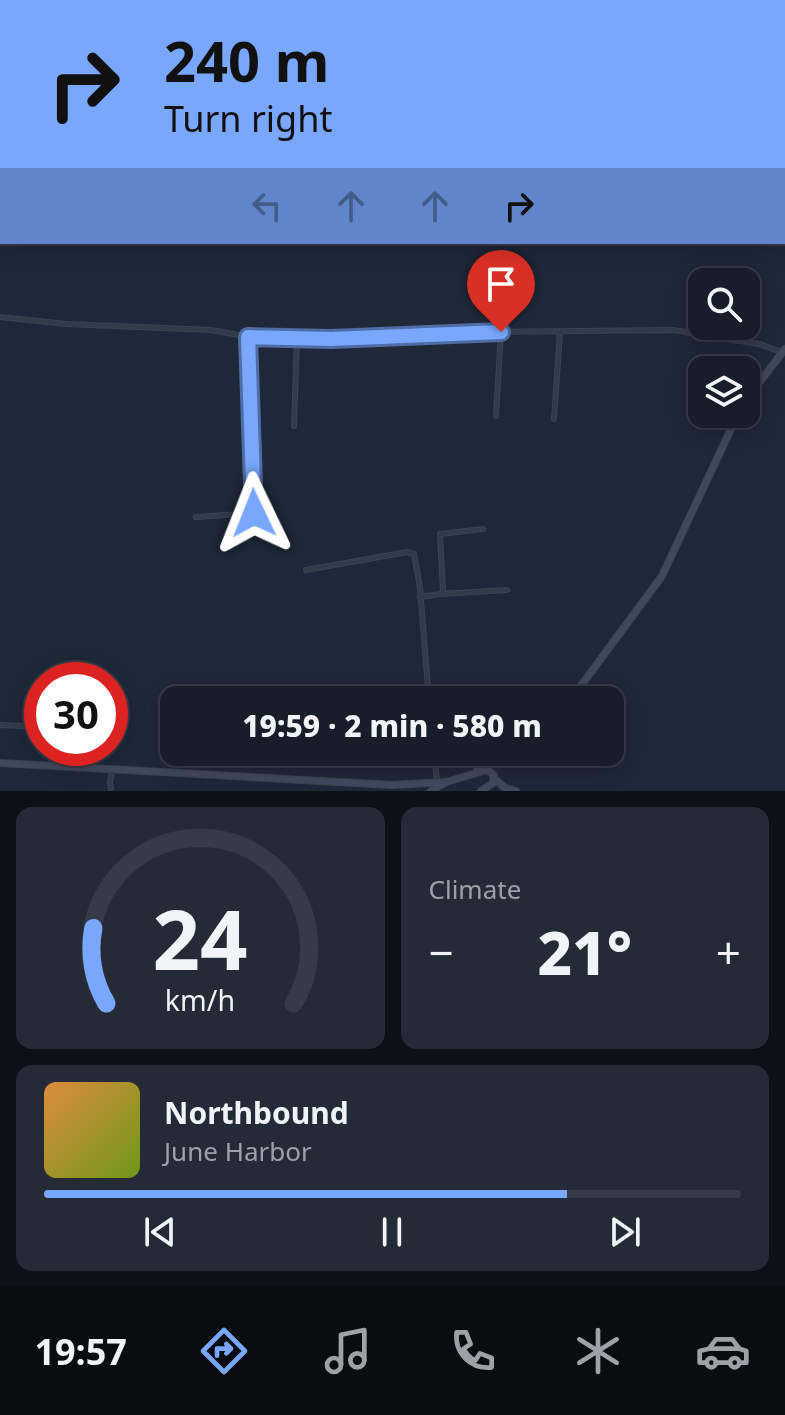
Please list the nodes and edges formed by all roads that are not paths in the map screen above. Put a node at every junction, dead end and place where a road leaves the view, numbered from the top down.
1 (0, 317) edge
2 (501, 332) junction
3 (560, 332) junction
4 (248, 337) junction
5 (297, 338) junction
6 (784, 350) edge
7 (760, 382) edge
8 (496, 416) dead end
9 (554, 419) dead end
10 (294, 426) dead end
11 (731, 428) edge
12 (196, 517) dead end
13 (483, 529) dead end
14 (306, 570) dead end
15 (507, 590) dead end
16 (441, 594) junction
17 (420, 597) junction
18 (428, 686) edge
19 (580, 686) edge
20 (0, 725) edge
21 (24, 726) edge
22 (0, 763) edge
23 (435, 766) edge
24 (485, 766) edge
25 (496, 766) edge
26 (113, 769) junction
27 (472, 773) junction
28 (494, 776) junction
29 (437, 782) junction
30 (446, 782) junction
31 (392, 785) junction
32 (111, 791) edge
33 (418, 791) edge
34 (431, 791) edge
35 (481, 791) edge
36 (516, 791) edge

1 - 4 street
2 - 3 street
2 - 5 street
2 - 8 street
3 - 6 street
3 - 9 street
4 - 5 street
4 - 12 street
5 - 10 street
6 - 7 main road
11 - 19 main road
13 - 16 street
14 - 17 street
15 - 16 street
16 - 17 street
17 - 18 street
20 - 21 street
22 - 26 main road
23 - 29 street
24 - 27 main road
25 - 28 main road
26 - 31 main road
26 - 32 street
27 - 28 main road
27 - 30 main road
28 - 35 main road
28 - 36 main road
29 - 30 main road
29 - 31 main road
30 - 34 main road
31 - 33 main road

